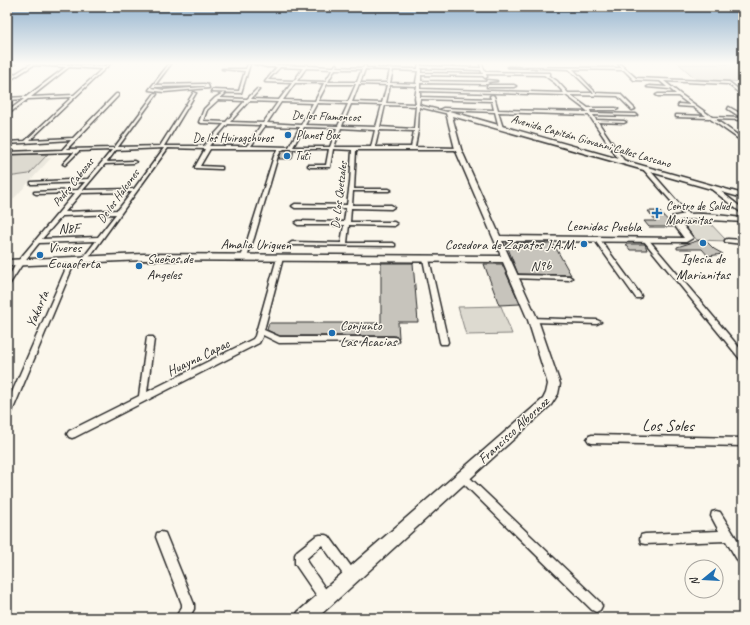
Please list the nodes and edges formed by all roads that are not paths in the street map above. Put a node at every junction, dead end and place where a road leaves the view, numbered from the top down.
1 (34, 93) edge
2 (79, 93) edge
3 (194, 93) dead end
4 (254, 93) edge
5 (286, 93) edge
6 (320, 93) edge
7 (354, 93) edge
8 (386, 93) edge
9 (418, 93) edge
10 (491, 93) edge
11 (559, 93) edge
12 (155, 94) dead end
13 (223, 94) dead end
14 (567, 94) junction
15 (117, 95) dead end
16 (658, 95) dead end
17 (679, 95) joint
18 (76, 96) junction
19 (7, 98) edge
20 (28, 98) junction
21 (417, 98) junction
22 (216, 99) junction
23 (248, 100) junction
24 (493, 100) junction
25 (280, 101) junction
26 (315, 102) junction
27 (349, 103) junction
28 (383, 104) junction
29 (416, 105) junction
30 (680, 105) dead end
31 (693, 106) junction
32 (729, 108) dead end
33 (433, 109) junction
34 (587, 109) junction
35 (616, 109) dead end
36 (633, 109) dead end
37 (497, 111) junction
38 (449, 113) junction
39 (7, 114) edge
40 (591, 114) junction
41 (635, 115) dead end
42 (677, 116) dead end
43 (710, 118) junction
44 (743, 118) edge
45 (596, 121) junction
46 (685, 121) dead end
47 (624, 122) dead end
48 (716, 122) junction
49 (228, 123) junction
50 (264, 124) junction
51 (302, 126) junction
52 (340, 127) junction
53 (377, 128) junction
54 (501, 128) junction
55 (416, 130) junction
56 (75, 139) junction
57 (743, 140) edge
58 (26, 142) junction
59 (7, 143) edge
60 (164, 147) junction
61 (291, 147) junction
62 (207, 148) junction
63 (248, 148) junction
64 (283, 148) junction
65 (332, 148) junction
66 (354, 148) junction
67 (374, 148) junction
68 (413, 148) junction
69 (115, 149) junction
70 (458, 149) junction
71 (63, 151) junction
72 (77, 151) junction
73 (7, 153) edge
74 (134, 162) dead end
75 (623, 162) junction
76 (103, 163) junction
77 (65, 164) dead end
78 (310, 166) dead end
79 (220, 168) dead end
80 (645, 168) junction
81 (89, 180) junction
82 (33, 183) dead end
83 (712, 187) junction
84 (136, 190) junction
85 (351, 190) junction
86 (389, 190) dead end
87 (79, 192) junction
88 (36, 193) dead end
89 (743, 196) edge
90 (295, 206) dead end
91 (348, 206) junction
92 (391, 207) dead end
93 (119, 212) junction
94 (743, 212) edge
95 (61, 214) junction
96 (687, 216) junction
97 (743, 220) edge
98 (346, 223) junction
99 (298, 224) dead end
100 (394, 224) dead end
101 (496, 238) junction
102 (100, 239) junction
103 (597, 239) junction
104 (646, 240) junction
105 (38, 241) junction
106 (727, 241) dead end
107 (743, 242) edge
108 (292, 244) dead end
109 (344, 244) junction
110 (393, 244) dead end
111 (244, 257) junction
112 (86, 258) junction
113 (280, 258) junction
114 (73, 259) junction
115 (426, 259) junction
116 (506, 259) junction
117 (7, 262) edge
118 (20, 262) junction
119 (514, 277) junction
120 (569, 278) dead end
121 (7, 284) edge
122 (638, 296) dead end
123 (533, 320) junction
124 (597, 322) dead end
125 (261, 331) junction
126 (150, 339) dead end
127 (394, 340) dead end
128 (444, 342) dead end
129 (743, 357) edge
130 (144, 398) junction
131 (7, 414) edge
132 (72, 434) dead end
133 (592, 440) dead end
134 (743, 442) edge
135 (463, 477) junction
136 (716, 516) dead end
137 (729, 536) junction
138 (161, 538) dead end
139 (645, 539) dead end
140 (743, 558) edge
141 (351, 576) junction
142 (326, 598) junction
143 (596, 606) dead end
144 (181, 618) edge
145 (304, 618) edge

1 - 20 street
2 - 18 street
3 - 60 street, De los Halcones
4 - 23 street
5 - 25 street
6 - 26 street
7 - 27 street
8 - 28 street
9 - 21 street
10 - 24 street
11 - 14 street
12 - 69 street, Pedro Cabezas
13 - 22 street, De los Flamencos
14 - 34 street
14 - 36 street
15 - 56 street
16 - 17 street
17 - 31 street
18 - 20 street
18 - 58 street
19 - 20 street
20 - 39 street
21 - 24 street
21 - 29 street
22 - 23 street, Avenida Capitán Giovanni Calles Lascano
22 - 49 street, De los Flamencos
23 - 25 street, Avenida Capitán Giovanni Calles Lascano
23 - 49 street
24 - 37 street
25 - 26 street, Avenida Capitán Giovanni Calles Lascano
25 - 50 street
26 - 27 street, Avenida Capitán Giovanni Calles Lascano
26 - 51 street
27 - 28 street, Avenida Capitán Giovanni Calles Lascano
27 - 52 street
28 - 29 street, Avenida Capitán Giovanni Calles Lascano
28 - 53 street
29 - 33 street, Avenida Capitán Giovanni Calles Lascano
29 - 55 street
30 - 31 street
31 - 43 street
32 - 44 street
33 - 37 street
33 - 38 street, Avenida Capitán Giovanni Calles Lascano
34 - 35 street
34 - 40 street
37 - 40 street
37 - 54 street
38 - 54 street, Avenida Capitán Giovanni Calles Lascano
38 - 70 street, Francisco Albornoz
40 - 41 street
40 - 45 street
42 - 43 street
43 - 44 street
43 - 48 street
45 - 47 street
45 - 75 street
46 - 48 street
48 - 57 street
49 - 50 street, De los Flamencos
49 - 62 street
50 - 51 street, De los Flamencos
50 - 63 street
51 - 52 street, De los Flamencos
51 - 61 street
52 - 53 street, De los Flamencos
52 - 65 street
53 - 55 street, De los Flamencos
53 - 67 street
54 - 75 street, Avenida Capitán Giovanni Calles Lascano
55 - 68 street
56 - 58 street
56 - 71 street
58 - 59 street
60 - 62 street, De los Huiragchuros
60 - 69 street, De los Huiragchuros
60 - 84 street, De los Halcones
61 - 64 street, De los Huiragchuros
61 - 65 street, De los Huiragchuros
62 - 63 street, De los Huiragchuros
62 - 79 street
63 - 64 street, De los Huiragchuros
64 - 111 street
65 - 66 street, De los Huiragchuros
65 - 78 street
66 - 67 street, De los Huiragchuros
66 - 85 street, De Los Quetzales
67 - 68 street, De los Huiragchuros
68 - 70 street, De los Huiragchuros
69 - 72 street, De los Huiragchuros
69 - 76 street, Pedro Cabezas
70 - 101 street, Francisco Albornoz
71 - 72 street, De los Huiragchuros
71 - 73 street, De los Huiragchuros
72 - 77 street
74 - 76 street
75 - 80 street, Avenida Capitán Giovanni Calles Lascano
76 - 81 street, Pedro Cabezas
80 - 83 street, Avenida Capitán Giovanni Calles Lascano
80 - 96 street
81 - 82 street
81 - 87 street, Pedro Cabezas
83 - 89 street, Avenida Capitán Giovanni Calles Lascano
83 - 94 street
84 - 87 street
84 - 93 street, De los Halcones
85 - 86 street
85 - 91 street, De Los Quetzales
87 - 88 street
87 - 95 street, Pedro Cabezas
90 - 91 street
91 - 92 street
91 - 98 street, De Los Quetzales
93 - 95 street
93 - 102 street, De los Halcones
95 - 105 street, Pedro Cabezas
96 - 97 street
96 - 104 street, Leonidas Puebla
98 - 99 street
98 - 100 street
98 - 109 street, De Los Quetzales
101 - 103 street, Leonidas Puebla
101 - 116 street, Francisco Albornoz
102 - 105 street, N8F
102 - 112 street, De los Halcones
103 - 104 street, Leonidas Puebla
103 - 122 street
104 - 129 street
105 - 118 street, Pedro Cabezas
106 - 107 street
108 - 109 street
109 - 110 street
111 - 112 street, Amalia Uriguen
111 - 113 street, Amalia Uriguen
112 - 114 street, Amalia Uriguen
113 - 115 street, Amalia Uriguen
113 - 125 street, Huayna Capac
114 - 118 street, Amalia Uriguen
114 - 131 street, Yakarta
115 - 116 street, Amalia Uriguen
115 - 128 street
116 - 119 street, Francisco Albornoz
117 - 118 street, Amalia Uriguen
118 - 121 street, Pedro Cabezas
119 - 120 street, N9b
119 - 123 street, Francisco Albornoz
123 - 124 street
123 - 135 street, Francisco Albornoz
125 - 127 street
125 - 130 street, Huayna Capac
126 - 130 street
130 - 132 street, Huayna Capac
133 - 134 street, Los Soles
135 - 141 street, Francisco Albornoz
135 - 143 street
136 - 137 street
137 - 139 street
137 - 140 street
138 - 144 street
141 - 142 street, Francisco Albornoz
141 - 142 street
142 - 145 street, Francisco Albornoz

